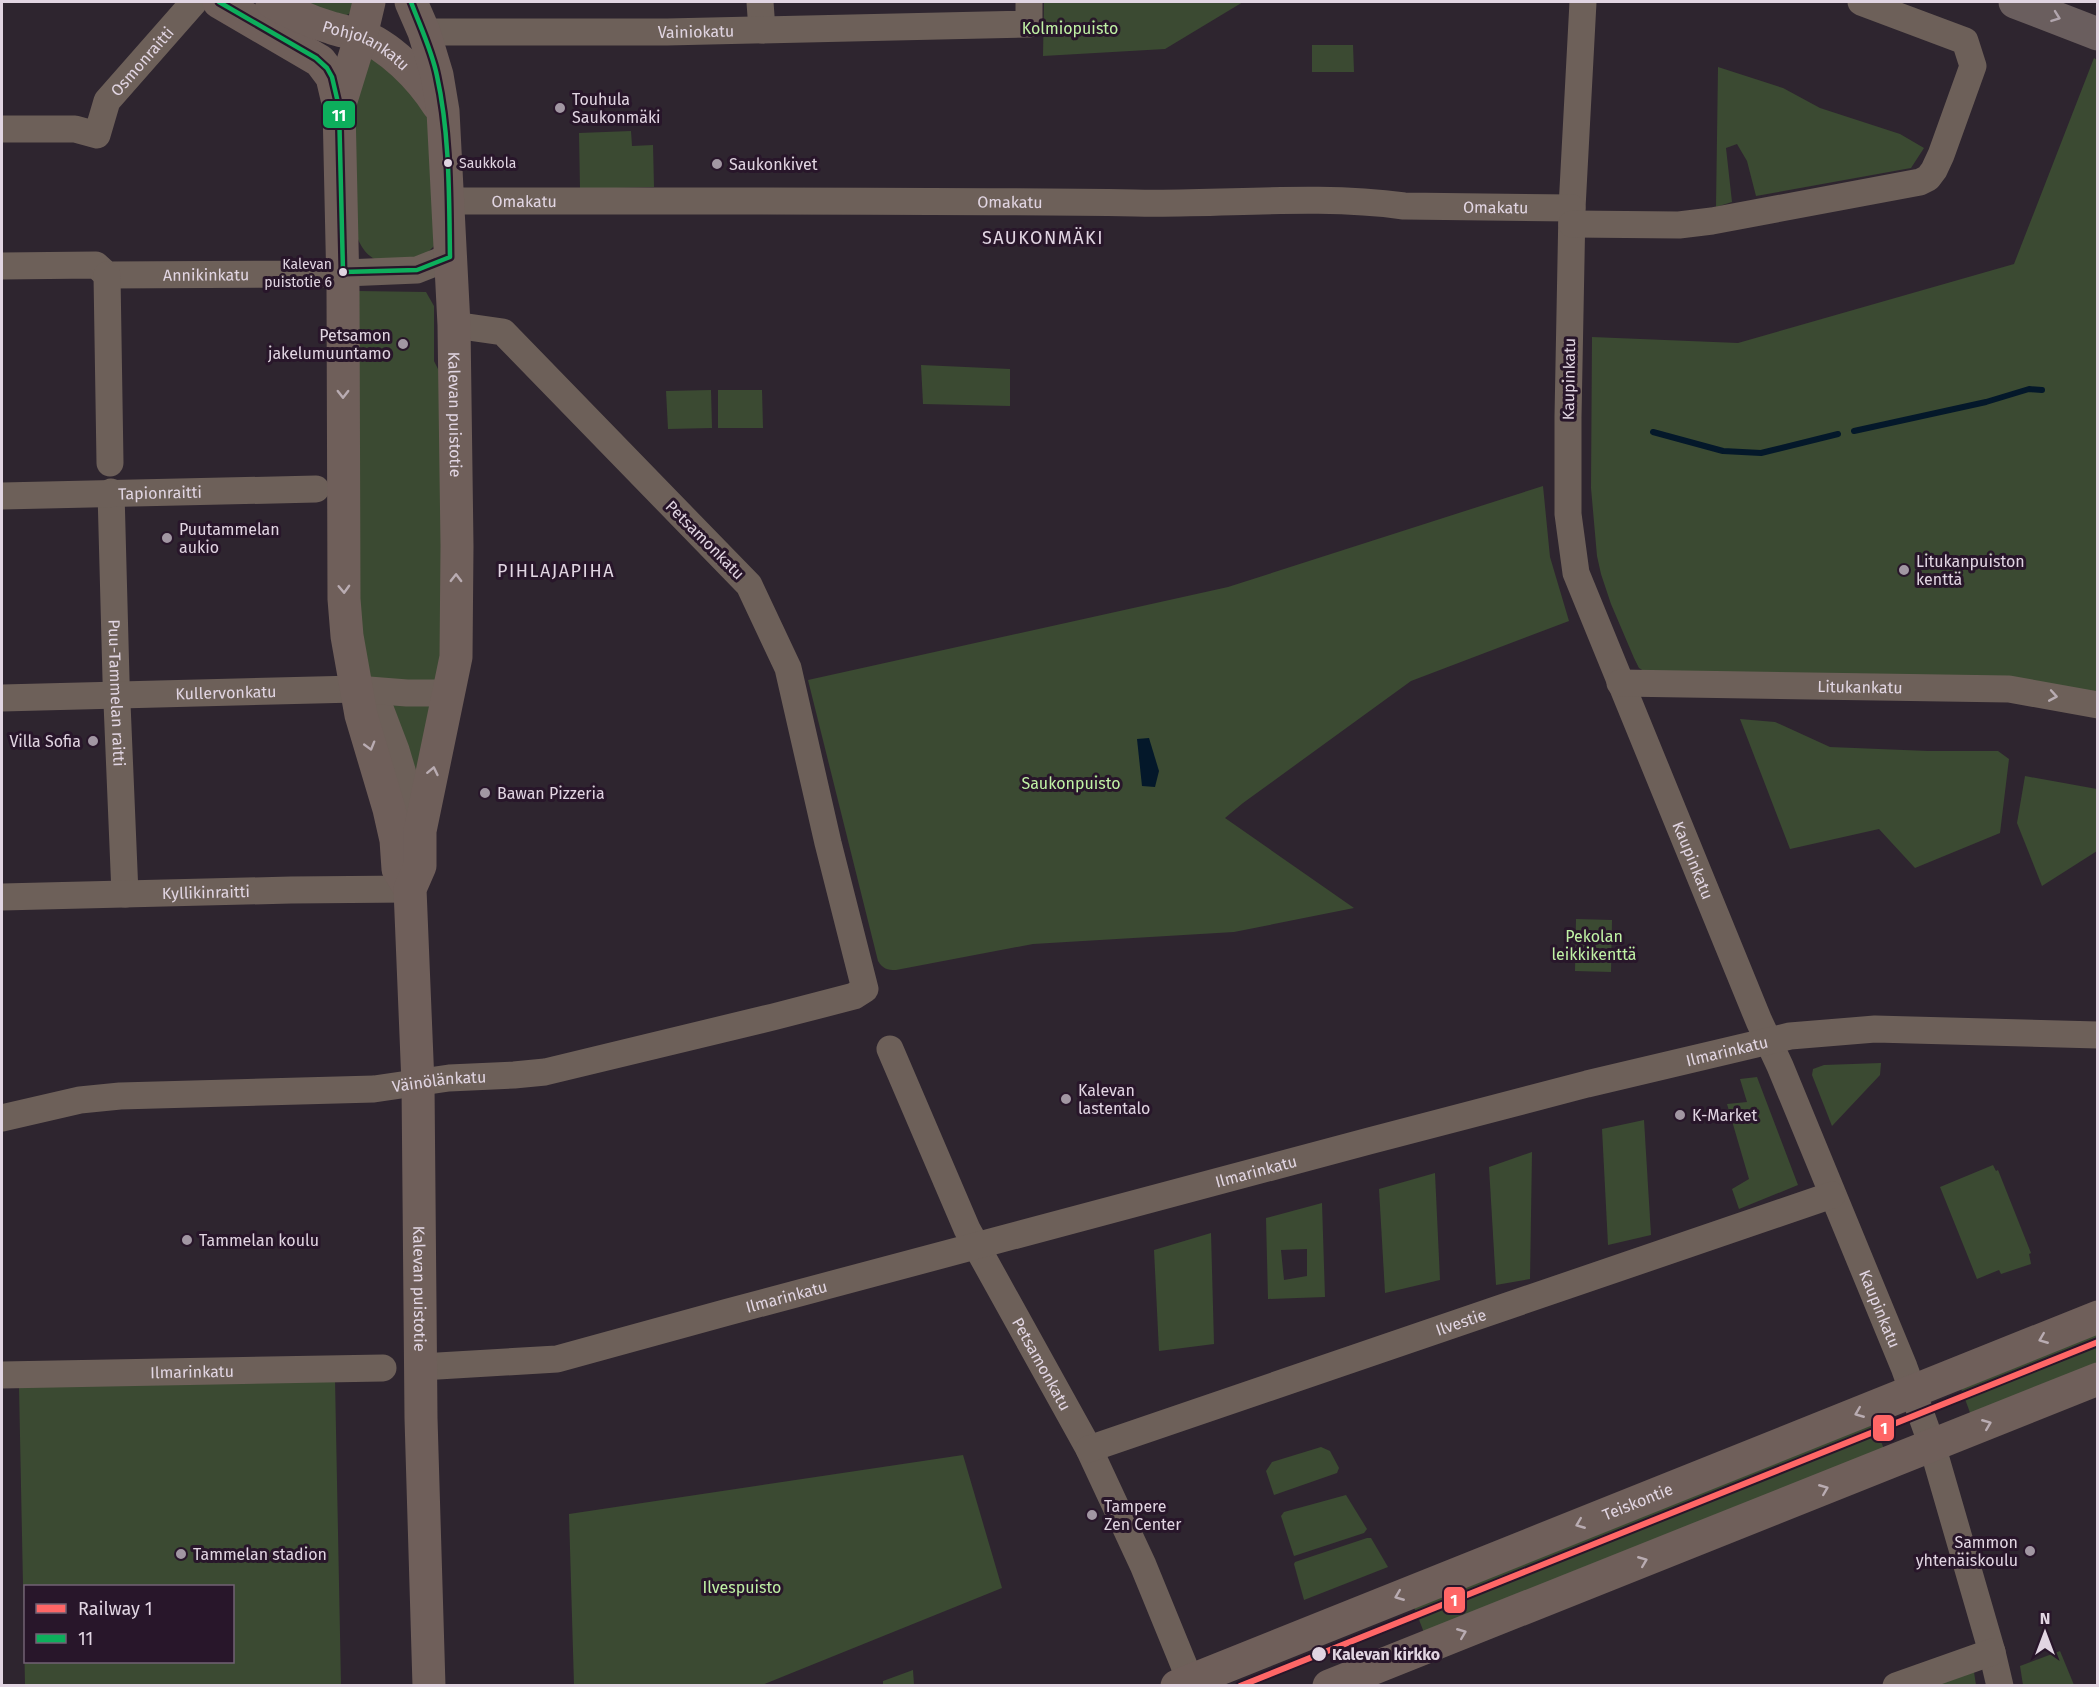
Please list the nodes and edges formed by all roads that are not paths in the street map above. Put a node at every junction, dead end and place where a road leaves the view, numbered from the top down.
1 (194, 2) edge
2 (219, 2) edge
3 (272, 2) edge
4 (369, 2) edge
5 (411, 2) edge
6 (760, 2) edge
7 (1583, 2) edge
8 (1861, 2) edge
9 (2015, 2) edge
10 (1029, 13) edge
11 (762, 30) junction
12 (424, 32) junction
13 (2097, 34) edge
14 (361, 36) junction
15 (339, 107) junction
16 (442, 111) junction
17 (2, 129) edge
18 (449, 201) junction
19 (1572, 216) junction
20 (450, 257) junction
21 (2, 266) edge
22 (343, 272) junction
23 (107, 275) junction
24 (454, 325) junction
25 (110, 463) dead end
26 (316, 489) dead end
27 (111, 492) junction
28 (2, 496) edge
29 (1620, 683) junction
30 (356, 689) junction
31 (450, 693) junction
32 (117, 695) junction
33 (2, 698) edge
34 (2097, 705) edge
35 (420, 831) junction
36 (410, 889) junction
37 (125, 894) junction
38 (2, 897) edge
39 (865, 989) joint
40 (2097, 1035) edge
41 (1767, 1040) junction
42 (890, 1049) dead end
43 (418, 1084) junction
44 (2, 1118) edge
45 (1832, 1195) junction
46 (977, 1246) junction
47 (2097, 1317) edge
48 (421, 1367) junction
49 (383, 1368) dead end
50 (2, 1375) edge
51 (2097, 1379) edge
52 (1913, 1391) junction
53 (1932, 1445) junction
54 (1089, 1449) junction
55 (1992, 1652) junction
56 (1184, 1683) edge
57 (429, 1686) edge
58 (1329, 1686) edge
59 (1896, 1686) edge
60 (2000, 1686) edge

1 - 17 street, Osmonraitti
2 - 15 main road, Pohjolankatu
3 - 14 main road, Pohjolankatu
4 - 14 main road, Kalevan puistotie
5 - 12 main road, Kalevan puistotie
6 - 11 street
7 - 19 street, Kaupinkatu
8 - 19 street, Omakatu
9 -> 13 highway
10 - 11 street, Vainiokatu
11 - 12 street, Vainiokatu
12 - 14 main road, Vainiokatu
12 - 16 main road, Kalevan puistotie
14 - 15 main road, Kalevan puistotie
14 - 16 main road, Pohjolankatu
15 - 22 main road, Kalevan puistotie
16 - 18 main road, Kalevan puistotie
18 - 19 street, Omakatu
18 - 20 main road, Kalevan puistotie
19 - 29 street, Kaupinkatu
20 - 22 street, Annikinkatu
20 - 24 main road, Kalevan puistotie
21 - 23 street, Annikinkatu
22 - 23 street, Annikinkatu
22 -> 30 main road, Kalevan puistotie
23 - 25 street
31 -> 24 main road, Kalevan puistotie
24 - 39 street, Petsamonkatu
26 - 27 street, Tapionraitti
27 - 28 street, Tapionraitti
27 - 32 street, Puu-Tammelan raitti
29 -> 34 street, Litukankatu
29 - 41 street, Kaupinkatu
30 - 31 street, Kullervonkatu
30 - 32 street, Kullervonkatu
30 - 35 street, Kalevan puistotie
30 -> 36 main road, Kalevan puistotie
35 -> 31 main road, Kalevan puistotie
32 - 33 street, Kullervonkatu
32 - 37 street, Puu-Tammelan raitti
35 - 36 main road, Kalevan puistotie
36 - 37 street, Kyllikinraitti
36 - 43 main road, Kalevan puistotie
37 - 38 street, Kyllikinraitti
39 - 43 street, Väinölänkatu
40 - 41 street, Ilmarinkatu
41 - 45 street, Kaupinkatu
41 - 46 street, Ilmarinkatu
42 - 46 street, Petsamonkatu
43 - 44 street, Väinölänkatu
43 - 48 main road, Kalevan puistotie
45 - 52 street, Kaupinkatu
45 - 54 street, Ilvestie
46 - 48 street, Ilmarinkatu
46 - 54 street, Petsamonkatu
47 -> 52 main road, Teiskontie
48 - 57 main road, Kalevan puistotie
49 - 50 street, Ilmarinkatu
53 -> 51 main road
52 - 53 street, Kaupinkatu
52 -> 56 main road, Teiskontie
53 - 55 street, Kaupinkatu
58 -> 53 main road
54 - 56 street, Petsamonkatu
55 - 59 street
55 - 60 street, Kaupinkatu

